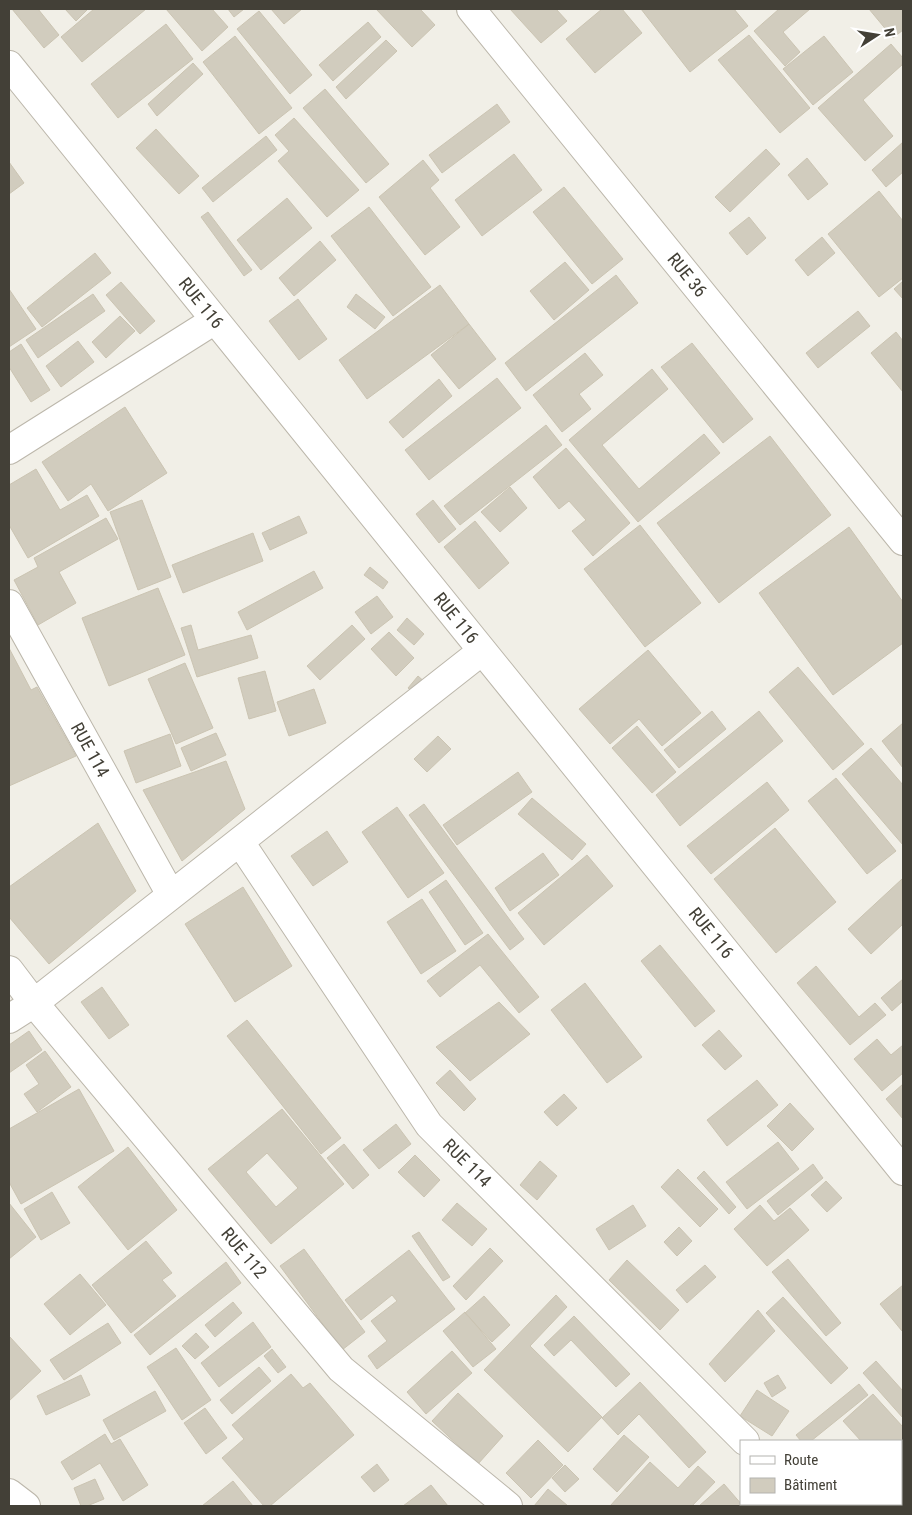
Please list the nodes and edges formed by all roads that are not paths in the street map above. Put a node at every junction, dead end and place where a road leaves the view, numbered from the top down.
1 (471, 9) edge
2 (9, 65) edge
3 (215, 320) junction
4 (9, 450) edge
5 (903, 540) edge
6 (9, 604) edge
7 (482, 651) junction
8 (240, 842) junction
9 (172, 895) junction
10 (9, 970) edge
11 (34, 1003) junction
12 (9, 1018) edge
13 (903, 1171) edge
14 (744, 1440) edge
15 (9, 1493) edge
16 (26, 1506) edge
17 (508, 1506) edge

1 - 5 street, RUE 36
2 - 3 street, RUE 116
3 - 4 street
3 - 7 street, RUE 116
6 - 9 street, RUE 114
7 - 8 street
7 - 13 street, RUE 116
8 - 9 street
8 - 14 street, RUE 114
9 - 11 street
10 - 11 street, RUE 112
11 - 12 street
11 - 17 street, RUE 112
15 - 16 street

